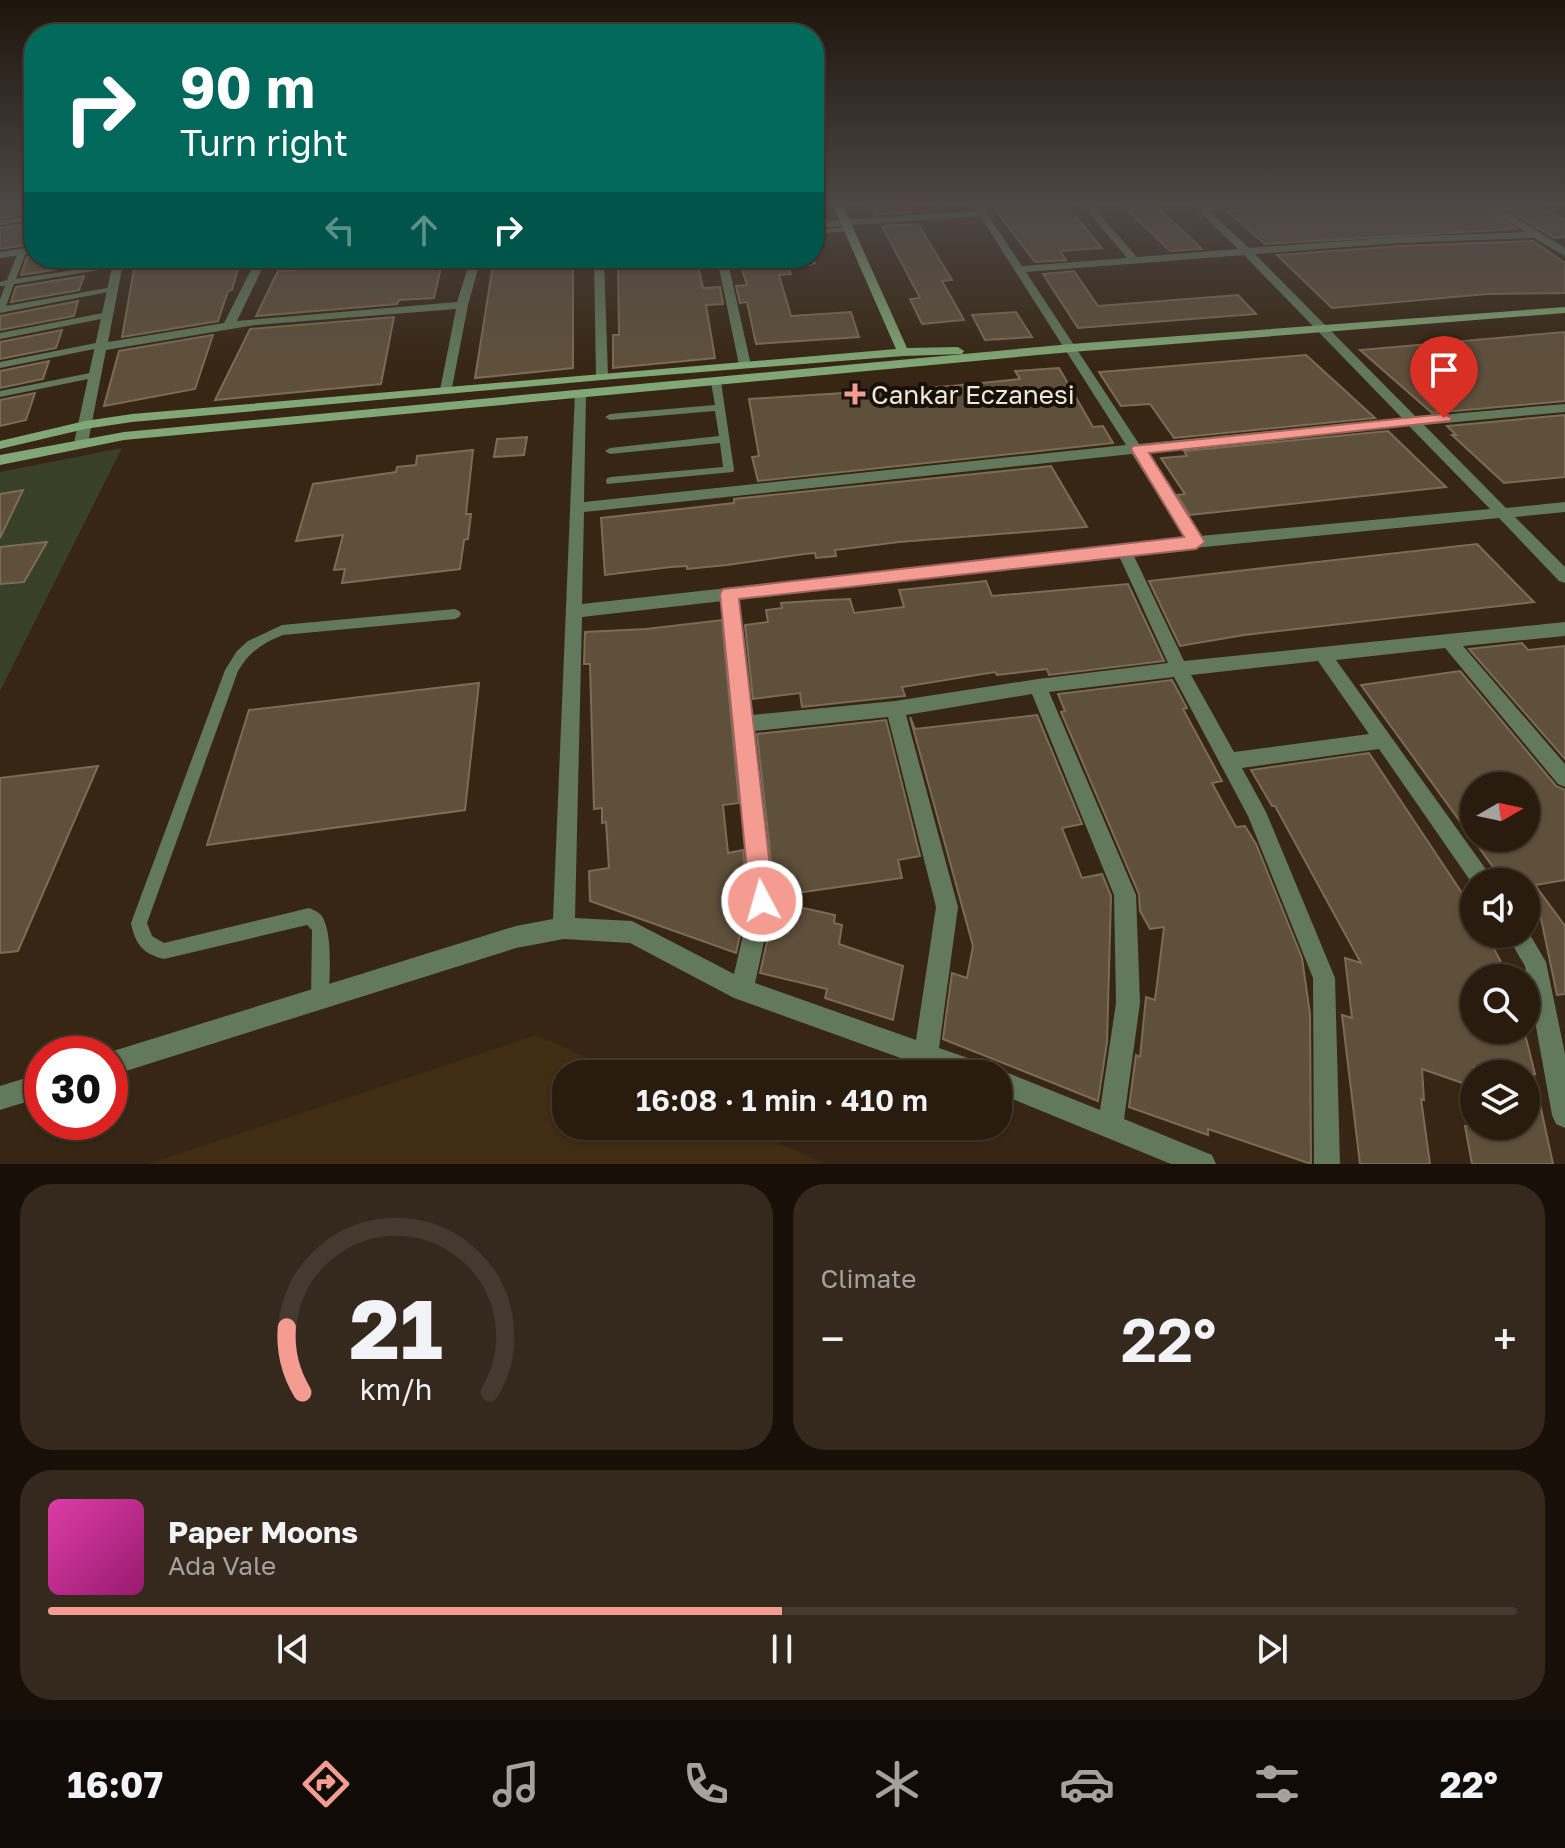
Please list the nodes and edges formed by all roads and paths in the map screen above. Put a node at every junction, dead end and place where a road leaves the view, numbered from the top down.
1 (20, 257) edge
2 (862, 257) edge
3 (1014, 257) edge
4 (1132, 257) edge
5 (1188, 257) edge
6 (1252, 257) edge
7 (1136, 262) junction
8 (87, 268) edge
9 (117, 268) edge
10 (257, 268) edge
11 (473, 268) edge
12 (599, 268) edge
13 (724, 268) edge
14 (1022, 269) junction
15 (11, 283) junction
16 (0, 284) edge
17 (113, 289) junction
18 (462, 305) junction
19 (0, 310) edge
20 (1565, 310) edge
21 (108, 315) junction
22 (229, 326) junction
23 (1322, 329) junction
24 (0, 336) edge
25 (101, 346) junction
26 (1071, 348) junction
27 (903, 352) junction
28 (0, 365) edge
29 (745, 365) junction
30 (95, 375) junction
31 (602, 376) junction
32 (716, 382) junction
33 (446, 390) junction
34 (0, 394) edge
35 (580, 394) junction
36 (720, 408) junction
37 (1565, 408) edge
38 (610, 417) dead end
39 (1414, 421) junction
40 (85, 425) junction
41 (725, 439) junction
42 (81, 443) junction
43 (0, 445) edge
44 (1139, 449) junction
45 (610, 451) dead end
46 (0, 460) edge
47 (611, 481) dead end
48 (1565, 507) edge
49 (576, 508) junction
50 (1503, 514) junction
51 (1196, 542) junction
52 (1124, 551) junction
53 (1565, 577) edge
54 (730, 594) junction
55 (575, 611) junction
56 (455, 614) dead end
57 (1565, 629) edge
58 (1448, 640) junction
59 (1323, 655) junction
60 (1179, 669) junction
61 (1038, 686) junction
62 (895, 709) junction
63 (745, 724) junction
64 (1385, 740) junction
65 (1228, 761) junction
66 (1565, 778) edge
67 (1474, 868) edge
68 (564, 928) junction
69 (1526, 948) edge
70 (742, 990) junction
71 (320, 998) junction
72 (926, 1055) junction
73 (128, 1058) edge
74 (940, 1060) edge
75 (1012, 1087) edge
76 (24, 1091) edge
77 (0, 1098) edge
78 (1565, 1115) edge
79 (1110, 1128) junction
80 (1203, 1164) edge
81 (1327, 1164) edge

1 - 15 lane
2 - 27 street
3 - 14 street
4 - 7 street
5 - 7 street
6 - 23 street
7 - 14 street
8 - 15 lane
9 - 17 street
10 - 22 street
11 - 18 street
12 - 31 street
13 - 29 street
14 - 26 street
15 - 16 lane
15 - 19 lane
17 - 19 lane
17 - 21 street
18 - 22 street
18 - 33 street
20 - 23 street
21 - 24 lane
21 - 25 street
22 - 25 street
23 - 26 street
23 - 39 street
25 - 28 lane
25 - 30 street
26 - 27 street
26 - 32 street
26 - 44 street
27 - 29 street
29 - 31 street
30 - 34 lane
30 - 40 street
31 - 33 street
32 - 35 street
32 - 36 lane
33 - 40 street
35 - 42 street
35 - 49 street
36 - 38 lane
36 - 41 lane
37 - 39 street
39 - 44 street
39 - 50 street
40 - 42 street
40 - 43 street
41 - 45 lane
41 - 47 lane
42 - 46 street
44 - 49 street
44 - 51 street
48 - 50 street
49 - 55 street
50 - 51 street
50 - 53 street
51 - 52 street
52 - 54 street
52 - 60 street
54 - 55 street
54 - 63 street
55 - 68 street
56 - 71 lane
57 - 58 street
58 - 59 street
58 - 66 street
59 - 60 street
59 - 64 street
60 - 61 street
60 - 65 street
61 - 62 street
61 - 79 street
62 - 63 street
62 - 72 street
63 - 70 street
64 - 65 street
64 - 67 street
65 - 81 street
68 - 70 street
68 - 71 street
69 - 78 street
70 - 72 street
71 - 73 street
72 - 74 street
75 - 79 street
76 - 77 street
79 - 80 street

